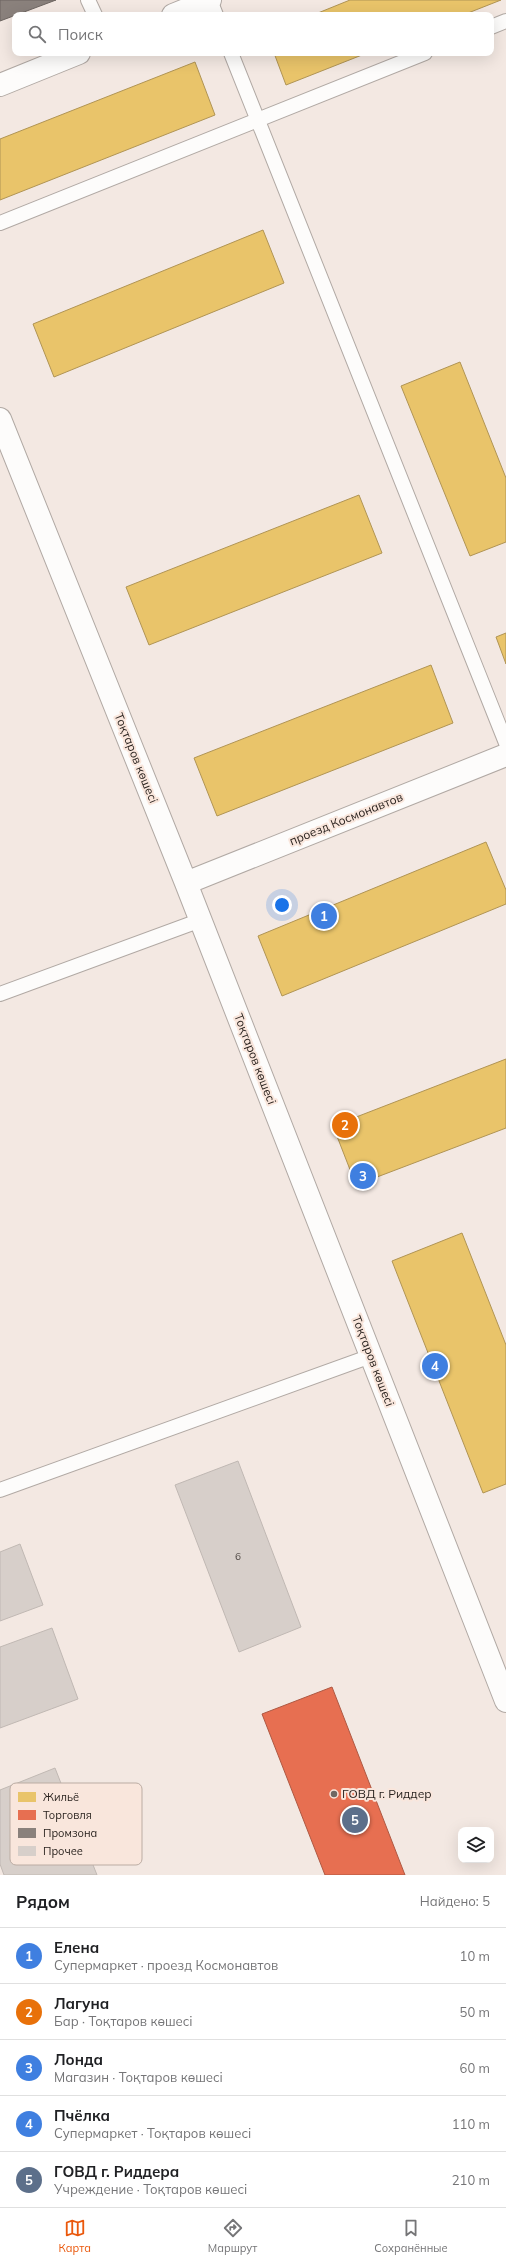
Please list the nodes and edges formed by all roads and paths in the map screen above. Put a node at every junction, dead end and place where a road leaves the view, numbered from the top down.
1 (88, 0) edge
2 (210, 0) edge
3 (94, 12) edge
4 (180, 12) edge
5 (215, 12) edge
6 (506, 21) edge
7 (494, 26) edge
8 (72, 56) edge
9 (233, 56) edge
10 (417, 56) edge
11 (0, 85) edge
12 (258, 119) junction
13 (0, 223) edge
14 (0, 419) edge
15 (506, 743) edge
16 (506, 755) edge
17 (186, 883) junction
18 (201, 920) junction
19 (0, 994) edge
20 (371, 1356) junction
21 (0, 1490) edge
22 (506, 1701) edge

1 - 3 lane
2 - 4 street
2 - 5 lane
6 - 7 lane
8 - 11 street
9 - 12 lane
10 - 12 lane
12 - 13 lane
12 - 15 lane
14 - 17 street, Тоқтаров көшесі
16 - 17 street, проезд Космонавтов
17 - 18 street, Тоқтаров көшесі
18 - 19 lane
18 - 20 street, Тоқтаров көшесі
20 - 21 lane
20 - 22 street, Тоқтаров көшесі

